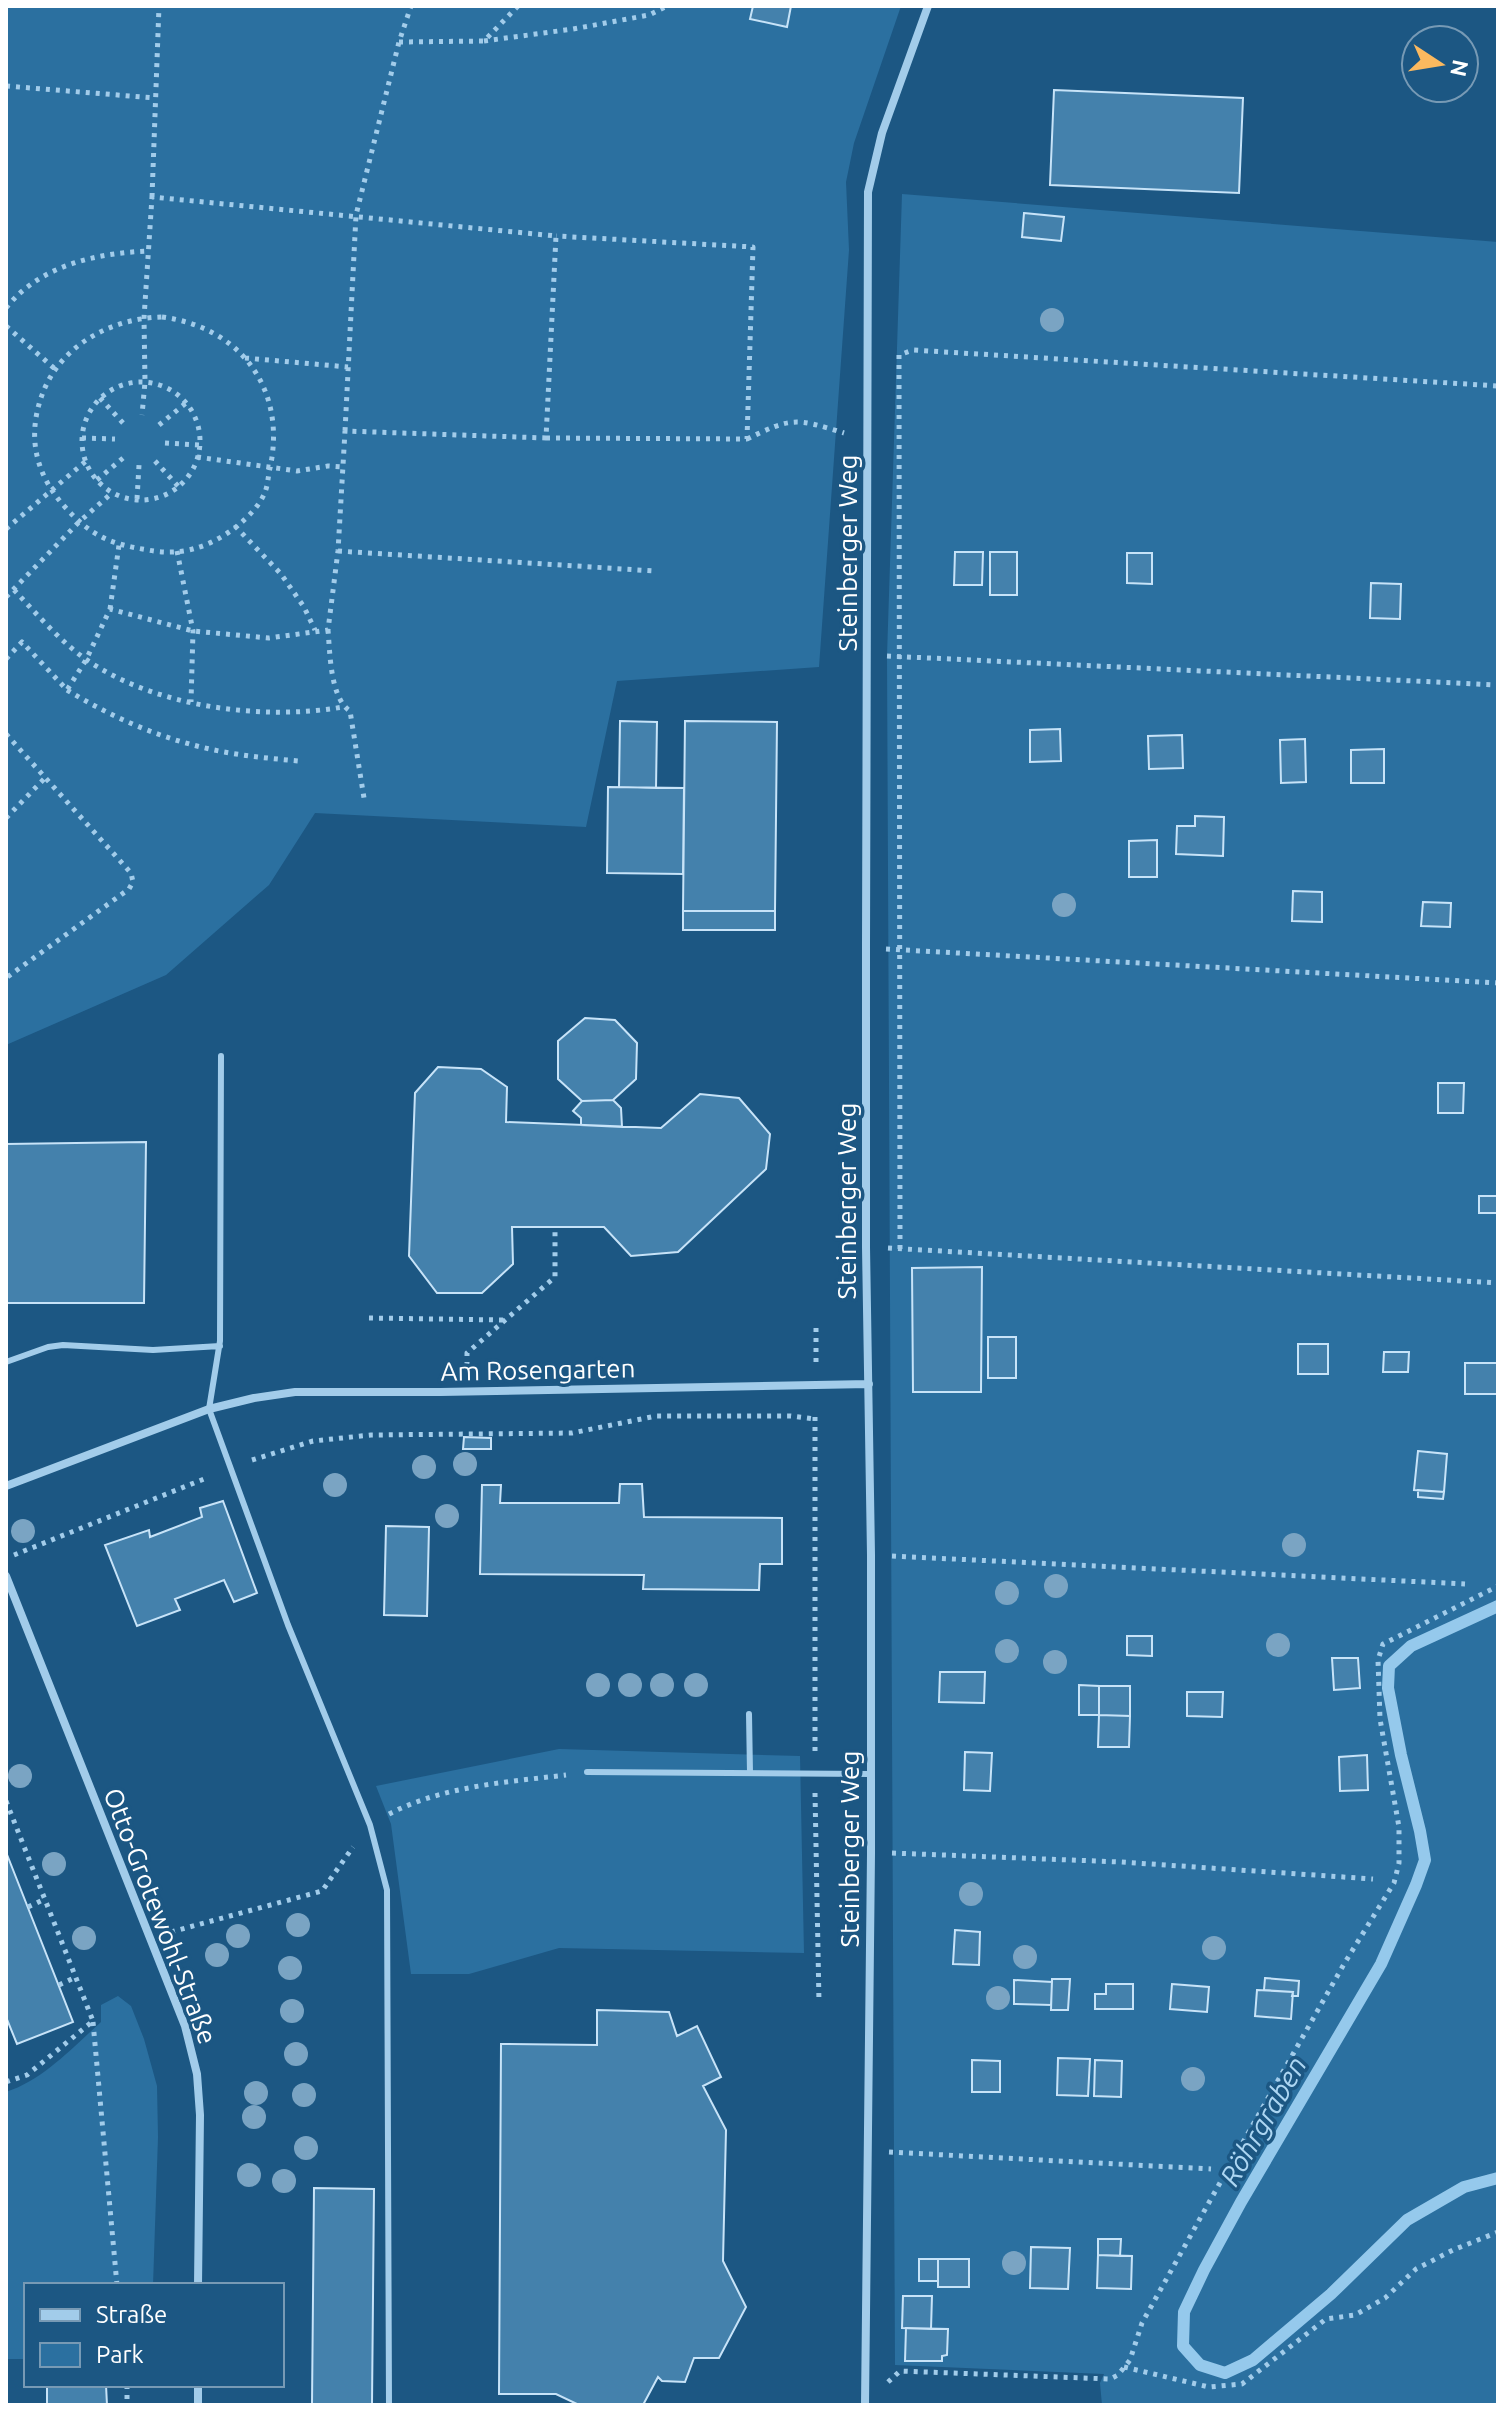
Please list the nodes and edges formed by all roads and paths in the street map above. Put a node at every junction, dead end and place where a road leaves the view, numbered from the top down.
1 (159, 6) edge
2 (411, 6) edge
3 (518, 6) edge
4 (667, 6) edge
5 (928, 6) edge
6 (484, 41) junction
7 (399, 42) junction
8 (6, 86) edge
9 (155, 98) junction
10 (152, 197) junction
11 (356, 215) junction
12 (556, 236) junction
13 (149, 251) junction
14 (6, 308) edge
15 (144, 318) junction
16 (6, 326) edge
17 (244, 358) junction
18 (348, 367) junction
19 (55, 369) junction
20 (145, 382) junction
21 (1498, 386) edge
22 (100, 398) junction
23 (186, 403) junction
24 (142, 415) dead end
25 (123, 423) dead end
26 (159, 425) dead end
27 (345, 431) junction
28 (849, 435) dead end
29 (82, 438) junction
30 (546, 438) junction
31 (115, 439) dead end
32 (747, 439) junction
33 (165, 443) dead end
34 (199, 445) junction
35 (197, 457) junction
36 (123, 458) dead end
37 (86, 461) junction
38 (155, 461) dead end
39 (139, 465) dead end
40 (343, 467) junction
41 (270, 468) junction
42 (97, 480) junction
43 (178, 486) junction
44 (49, 490) junction
45 (113, 492) junction
46 (137, 499) junction
47 (79, 522) junction
48 (235, 526) junction
49 (6, 529) edge
50 (119, 545) junction
51 (177, 551) junction
52 (338, 551) junction
53 (655, 571) dead end
54 (14, 590) junction
55 (6, 597) edge
56 (110, 609) junction
57 (315, 630) junction
58 (328, 630) junction
59 (193, 631) junction
60 (868, 655) junction
61 (900, 656) junction
62 (6, 659) edge
63 (86, 660) junction
64 (1498, 685) edge
65 (67, 690) junction
66 (191, 702) junction
67 (343, 707) junction
68 (6, 734) edge
69 (13, 742) junction
70 (6, 749) edge
71 (299, 761) dead end
72 (45, 778) junction
73 (364, 798) dead end
74 (6, 818) edge
75 (866, 948) junction
76 (900, 950) junction
77 (6, 978) edge
78 (1498, 983) edge
79 (221, 1056) dead end
80 (555, 1228) dead end
81 (866, 1247) junction
82 (900, 1249) junction
83 (1498, 1283) edge
84 (369, 1318) dead end
85 (505, 1320) junction
86 (220, 1346) junction
87 (6, 1362) edge
88 (467, 1366) dead end
89 (869, 1384) junction
90 (209, 1409) junction
91 (229, 1469) junction
92 (6, 1486) edge
93 (871, 1555) junction
94 (6, 1558) edge
95 (6, 1576) edge
96 (1465, 1584) dead end
97 (1498, 1586) edge
98 (749, 1714) dead end
99 (587, 1772) dead end
100 (750, 1773) junction
101 (815, 1774) junction
102 (870, 1774) junction
103 (6, 1801) edge
104 (13, 1819) junction
105 (6, 1822) edge
106 (871, 1854) junction
107 (1373, 1879) dead end
108 (45, 1899) junction
109 (28, 1907) dead end
110 (76, 1977) junction
111 (59, 1985) dead end
112 (819, 2003) dead end
113 (93, 2021) junction
114 (6, 2082) edge
115 (868, 2151) junction
116 (1211, 2169) dead end
117 (1498, 2232) edge
118 (117, 2283) edge
119 (198, 2283) edge
120 (1124, 2367) junction
121 (864, 2384) junction
122 (389, 2405) edge
123 (865, 2405) edge

1 - 9 path
2 - 7 path
3 - 6 path
4 - 6 path
5 - 60 street, Steinberger Weg
6 - 7 path
7 - 11 path
8 - 9 path
9 - 10 path
10 - 11 path
10 - 13 path
11 - 12 path
11 - 18 path
12 - 30 path
12 - 32 path
13 - 14 path
13 - 15 path
15 - 17 path
15 - 19 path
15 - 20 path
16 - 19 path
17 - 18 path
17 - 41 path
18 - 27 path
19 - 44 path
20 - 22 path
20 - 23 path
20 - 24 path
21 - 61 path
22 - 25 path
22 - 29 path
23 - 26 path
23 - 34 path
27 - 30 path
27 - 40 path
28 - 32 path
29 - 31 path
29 - 37 path
30 - 32 path
33 - 34 path
34 - 35 path
35 - 41 path
35 - 43 path
36 - 42 path
37 - 42 path
37 - 44 path
38 - 43 path
39 - 46 path
40 - 41 path
40 - 52 path
41 - 48 path
42 - 45 path
43 - 46 path
44 - 47 path
44 - 49 path
45 - 46 path
45 - 47 path
47 - 50 path
47 - 54 path
48 - 51 path
48 - 57 path
50 - 51 path
50 - 56 path
51 - 59 path
52 - 53 path
52 - 58 path
54 - 55 path
54 - 63 path
56 - 59 path
56 - 63 path
57 - 58 path
57 - 59 path
58 - 67 path
59 - 66 path
60 - 61 path
60 - 75 street, Steinberger Weg
61 - 64 path
61 - 76 path
62 - 65 path
63 - 65 path
63 - 66 path
65 - 71 path
66 - 67 path
67 - 73 path
68 - 69 path
69 - 70 path
69 - 72 path
72 - 74 path
72 - 77 path
75 - 76 path
75 - 81 street, Steinberger Weg
76 - 78 path
76 - 82 path
79 - 86 lane
80 - 85 path
81 - 82 path
81 - 89 street, Steinberger Weg
82 - 83 path
84 - 85 path
85 - 88 path
86 - 87 lane
86 - 90 lane
89 - 90 street, Am Rosengarten
89 - 93 street, Steinberger Weg
90 - 91 lane
90 - 92 street, Am Rosengarten
91 - 94 path
91 - 101 path
91 - 122 lane
93 - 96 path
93 - 102 street, Steinberger Weg
95 - 119 street, Otto-Grotewohl-Straße
97 - 120 path
98 - 100 lane
99 - 100 lane
100 - 101 lane
101 - 102 lane
101 - 112 path
102 - 106 street, Steinberger Weg
103 - 104 path
104 - 105 path
104 - 108 path
106 - 107 path
106 - 115 street, Steinberger Weg
108 - 109 path
108 - 110 path
110 - 111 path
110 - 113 path
113 - 114 path
113 - 118 path
115 - 116 path
115 - 121 street, Steinberger Weg
117 - 120 path
120 - 121 path
121 - 123 street, Steinberger Weg

